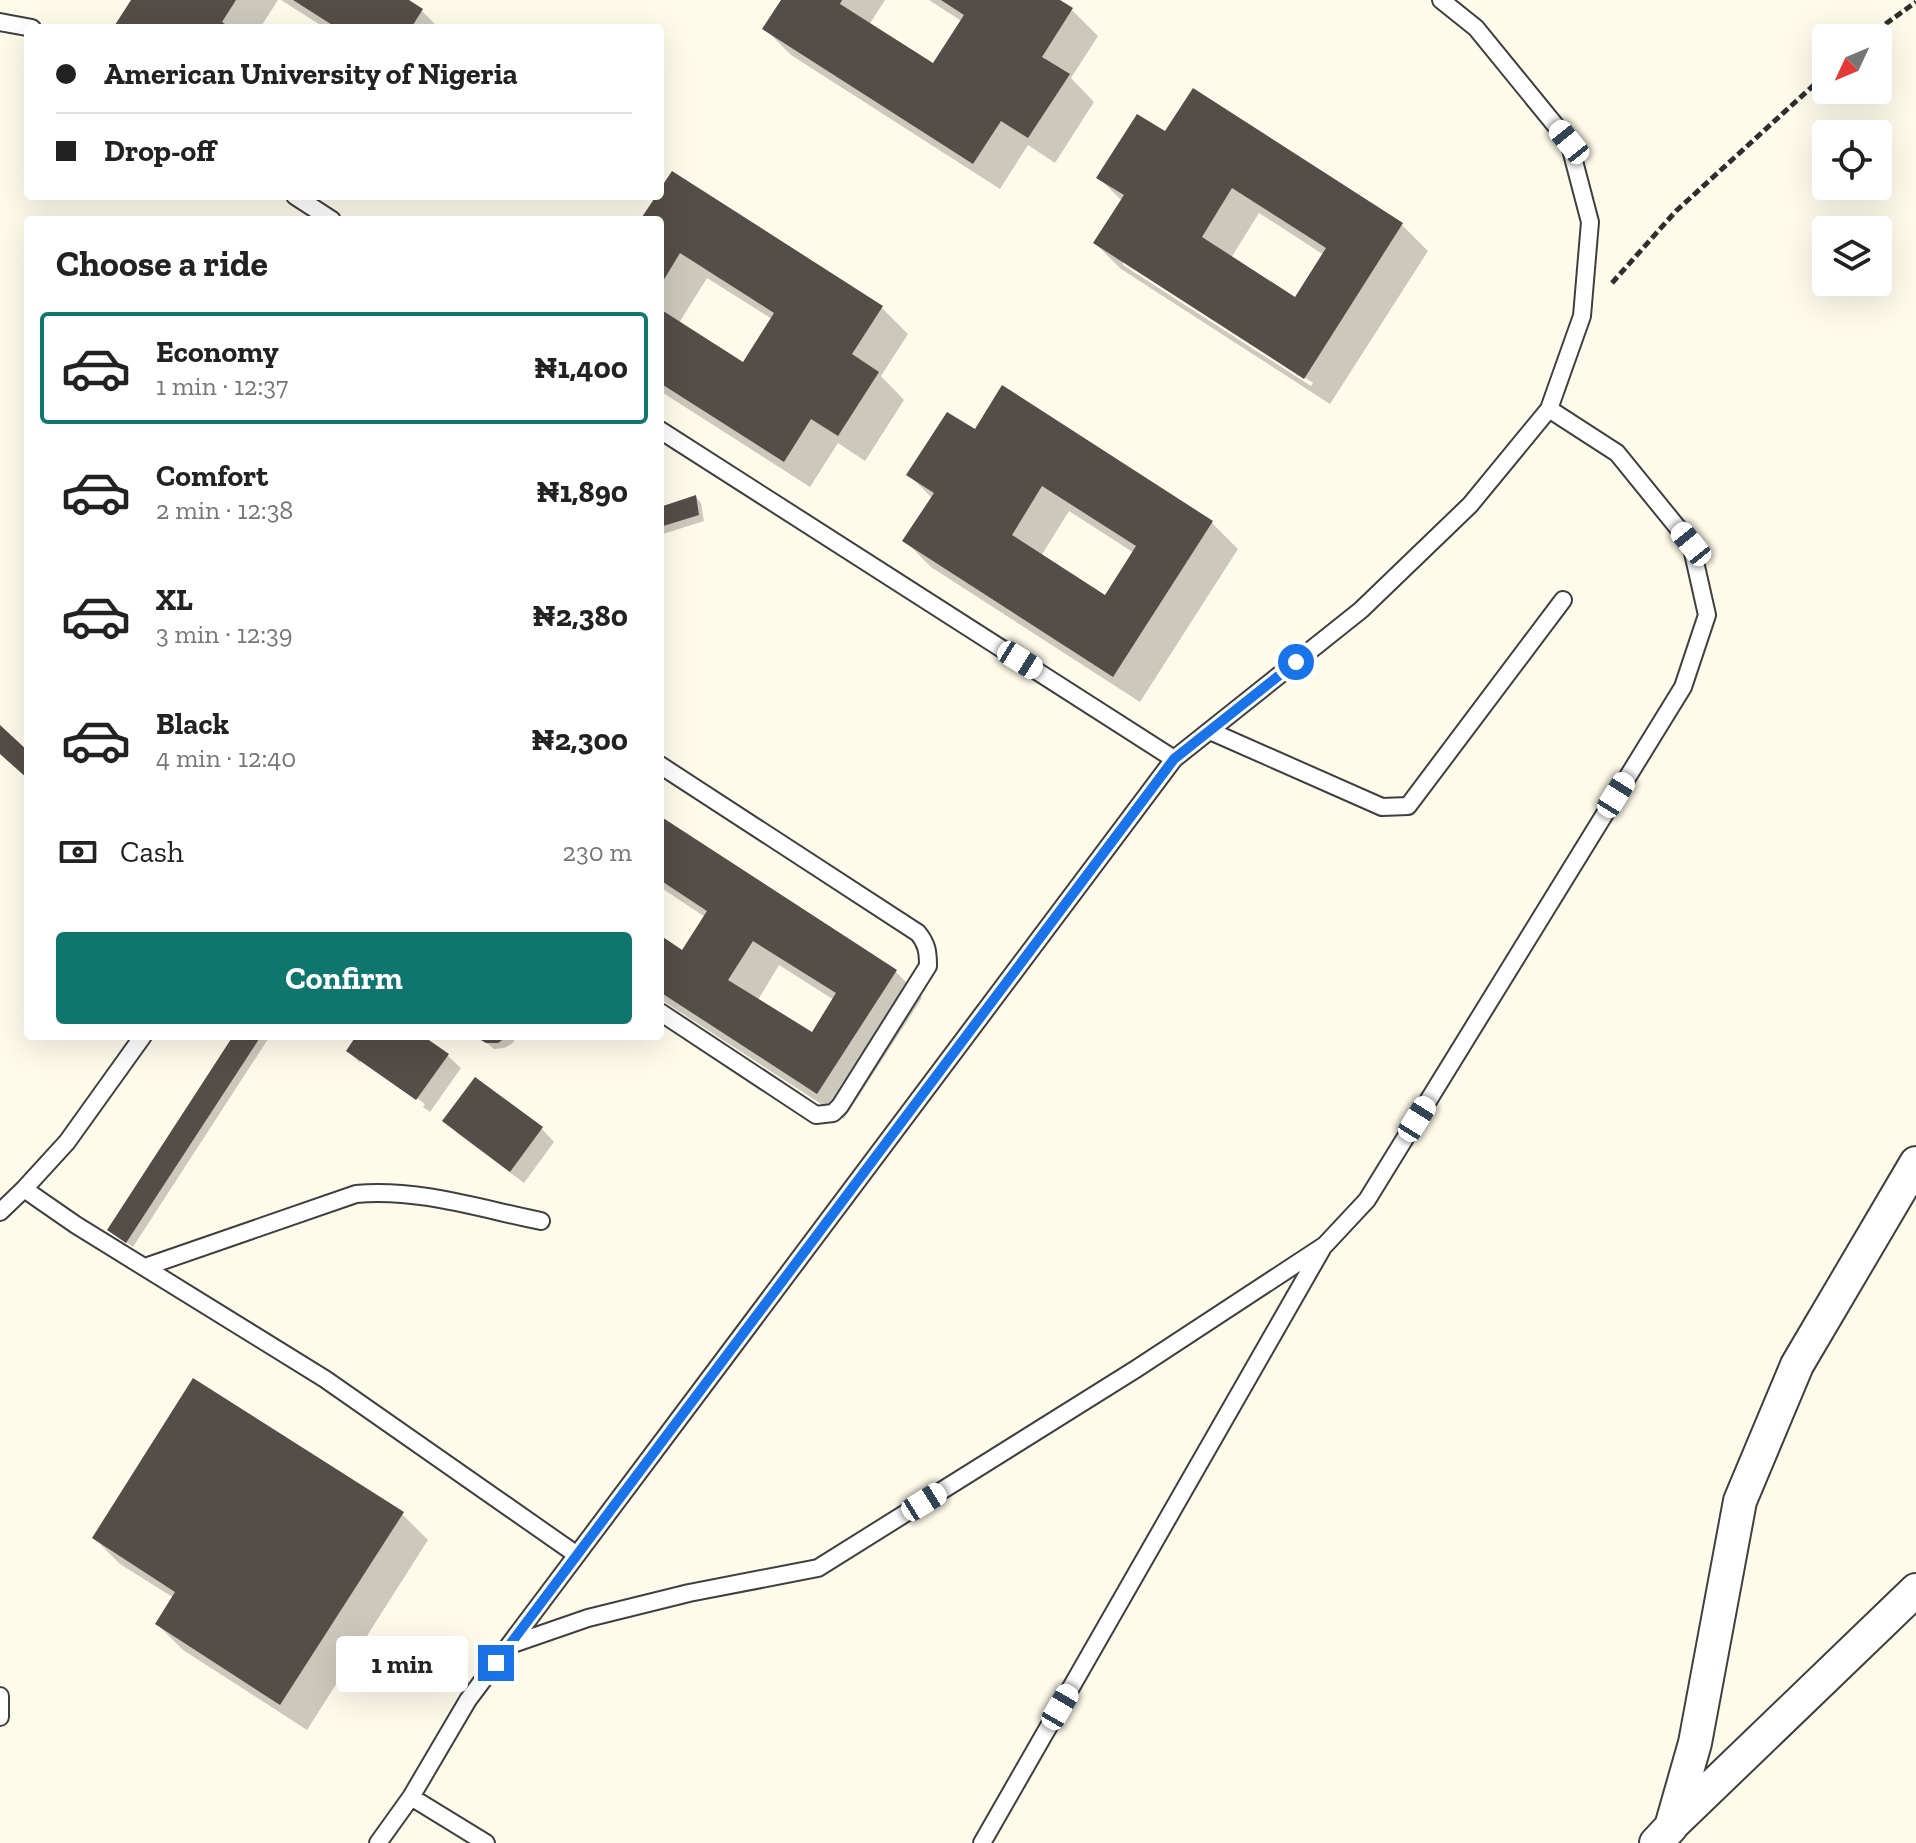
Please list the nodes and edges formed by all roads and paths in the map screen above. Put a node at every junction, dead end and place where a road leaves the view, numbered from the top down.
1 (1441, 0) edge
2 (1916, 2) edge
3 (0, 22) edge
4 (1885, 24) edge
5 (24, 26) edge
6 (1812, 87) edge
7 (301, 200) edge
8 (326, 216) edge
9 (1582, 316) junction
10 (1549, 409) junction
11 (664, 433) edge
12 (1563, 600) dead end
13 (1210, 731) junction
14 (1174, 759) junction
15 (664, 768) edge
16 (664, 1015) edge
17 (140, 1040) edge
18 (1916, 1163) edge
19 (24, 1189) junction
20 (0, 1212) edge
21 (541, 1221) dead end
22 (1325, 1245) junction
23 (145, 1267) junction
24 (577, 1555) junction
25 (1916, 1590) edge
26 (510, 1645) junction
27 (0, 1696) edge
28 (0, 1717) edge
29 (411, 1797) junction
30 (1663, 1835) edge
31 (378, 1843) edge
32 (486, 1843) edge
33 (982, 1843) edge

1 - 9 lane
2 - 4 path
3 - 5 lane
6 - 9 path
7 - 8 lane
9 - 10 lane
10 - 13 lane
10 - 22 lane
11 - 14 lane
12 - 13 lane
13 - 14 lane
14 - 24 lane
15 - 16 lane
17 - 19 lane
18 - 30 street
19 - 20 lane
19 - 23 lane
21 - 23 lane
22 - 26 lane
22 - 33 lane
23 - 24 lane
24 - 26 lane
25 - 30 street
26 - 29 lane
27 - 28 lane
29 - 31 lane
29 - 32 lane

